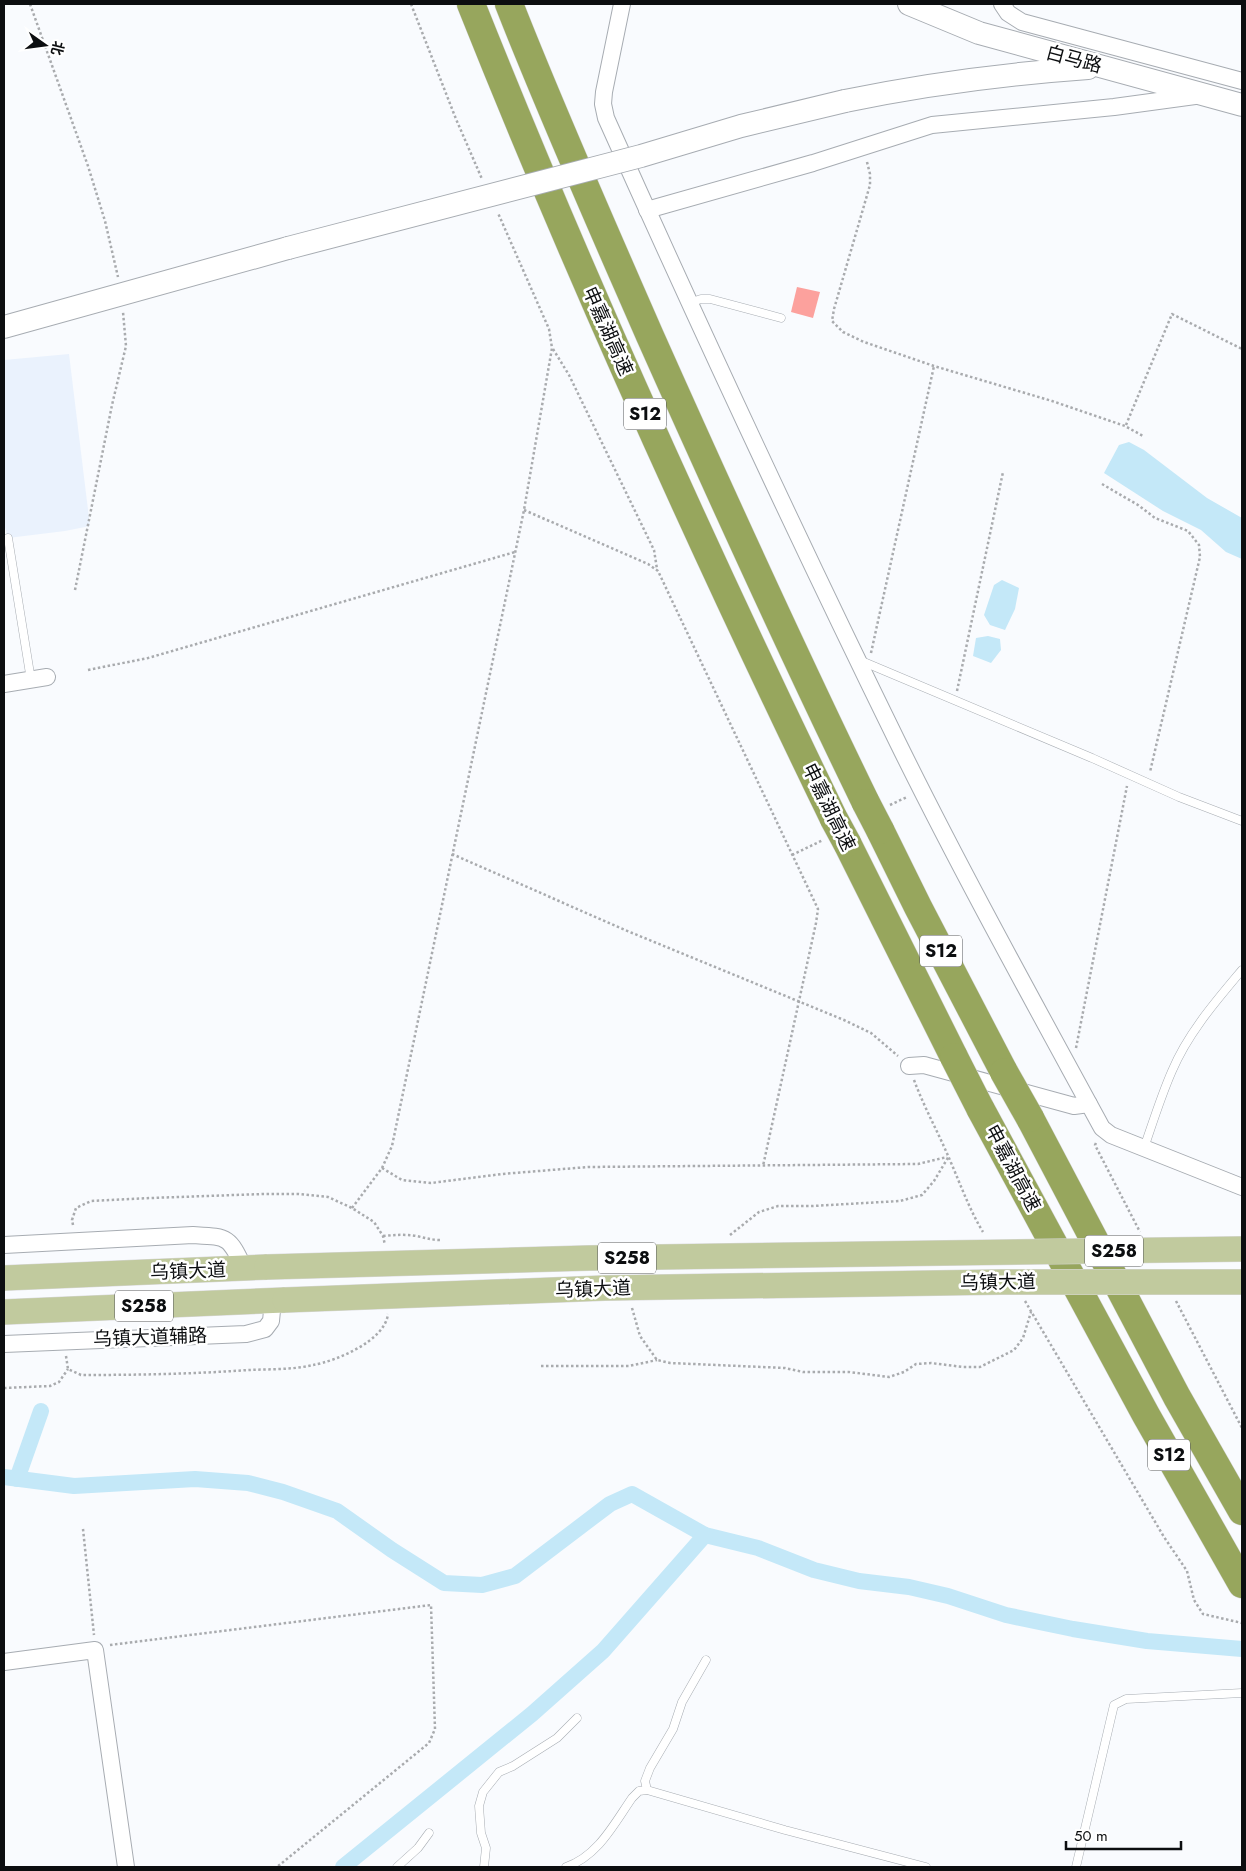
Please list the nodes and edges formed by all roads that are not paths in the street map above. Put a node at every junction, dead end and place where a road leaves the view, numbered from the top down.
1 (471, 4) edge
2 (509, 4) edge
3 (622, 4) edge
4 (909, 4) edge
5 (1002, 4) edge
6 (1104, 67) junction
7 (1242, 81) edge
8 (1204, 94) junction
9 (1242, 105) edge
10 (647, 210) junction
11 (689, 303) junction
12 (781, 318) dead end
13 (4, 327) edge
14 (8, 538) dead end
15 (863, 661) junction
16 (47, 677) dead end
17 (31, 680) junction
18 (4, 684) edge
19 (1242, 821) edge
20 (1242, 970) edge
21 (909, 1066) road end
22 (1089, 1104) junction
23 (1144, 1148) junction
24 (1242, 1187) edge
25 (4, 1245) edge
26 (1242, 1249) edge
27 (255, 1268) junction
28 (4, 1278) edge
29 (1242, 1282) edge
30 (279, 1300) junction
31 (4, 1312) edge
32 (4, 1344) edge
33 (1242, 1511) edge
34 (1242, 1584) edge
35 (706, 1660) dead end
36 (4, 1662) edge
37 (1242, 1693) edge
38 (577, 1718) dead end
39 (647, 1790) junction
40 (429, 1833) dead end
41 (126, 1867) edge
42 (397, 1867) edge
43 (484, 1867) edge
44 (566, 1867) edge
45 (926, 1867) edge
46 (1076, 1867) edge

1 - 34 highway, 申嘉湖高速 / S12, bridge
2 - 33 highway, 申嘉湖高速 / S12, bridge
3 - 10 street
4 - 6 street, 白马路
5 - 7 street
6 - 8 street, 白马路
6 - 13 street, bridge
8 - 9 street, 白马路
8 - 10 street
10 - 11 street
11 - 12 lane
11 - 15 street
14 - 17 lane
15 - 19 lane
15 - 22 street
16 - 17 street
17 - 18 street
20 - 23 lane
21 - 22 street
22 - 23 street
23 - 24 street
25 - 27 street
26 - 27 main road, 乌镇大道 / S258, bridge
27 - 28 main road, 乌镇大道 / S258
29 - 30 main road, 乌镇大道 / S258, bridge
30 - 31 main road, 乌镇大道 / S258
30 - 32 street, 乌镇大道辅路
35 - 39 lane
36 - 41 street
37 - 46 lane
38 - 43 lane
39 - 44 lane
39 - 45 lane
40 - 42 lane

